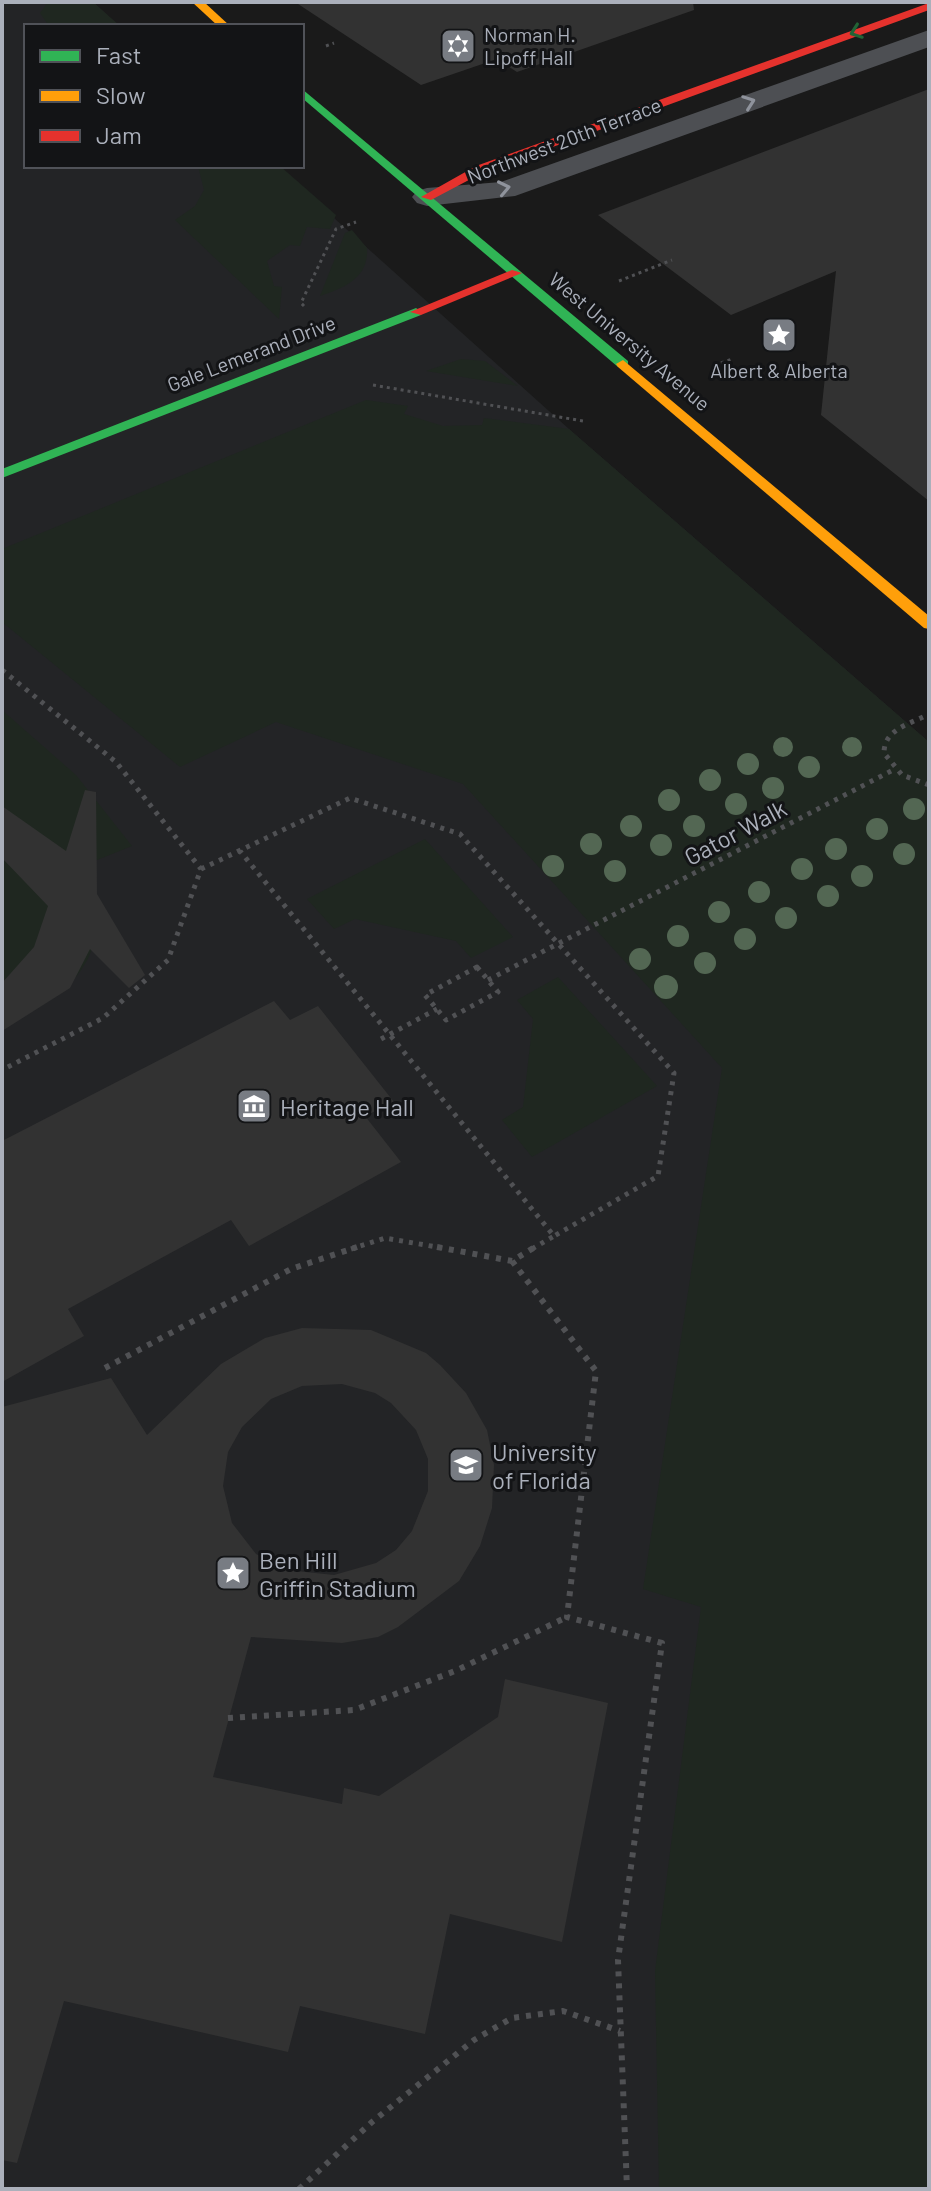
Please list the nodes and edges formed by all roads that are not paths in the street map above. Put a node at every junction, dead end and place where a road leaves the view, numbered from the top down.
1 (197, 2) edge
2 (929, 6) edge
3 (223, 24) edge
4 (929, 38) edge
5 (304, 94) edge
6 (427, 197) junction
7 (516, 273) junction
8 (2, 474) edge
9 (929, 624) edge

1 - 3 street
2 -> 6 street, Northwest 20th Terrace
6 -> 4 street, Northwest 20th Terrace
5 - 6 street, West University Avenue
6 - 7 street, West University Avenue
7 - 8 street, Gale Lemerand Drive
7 - 9 street, West University Avenue

